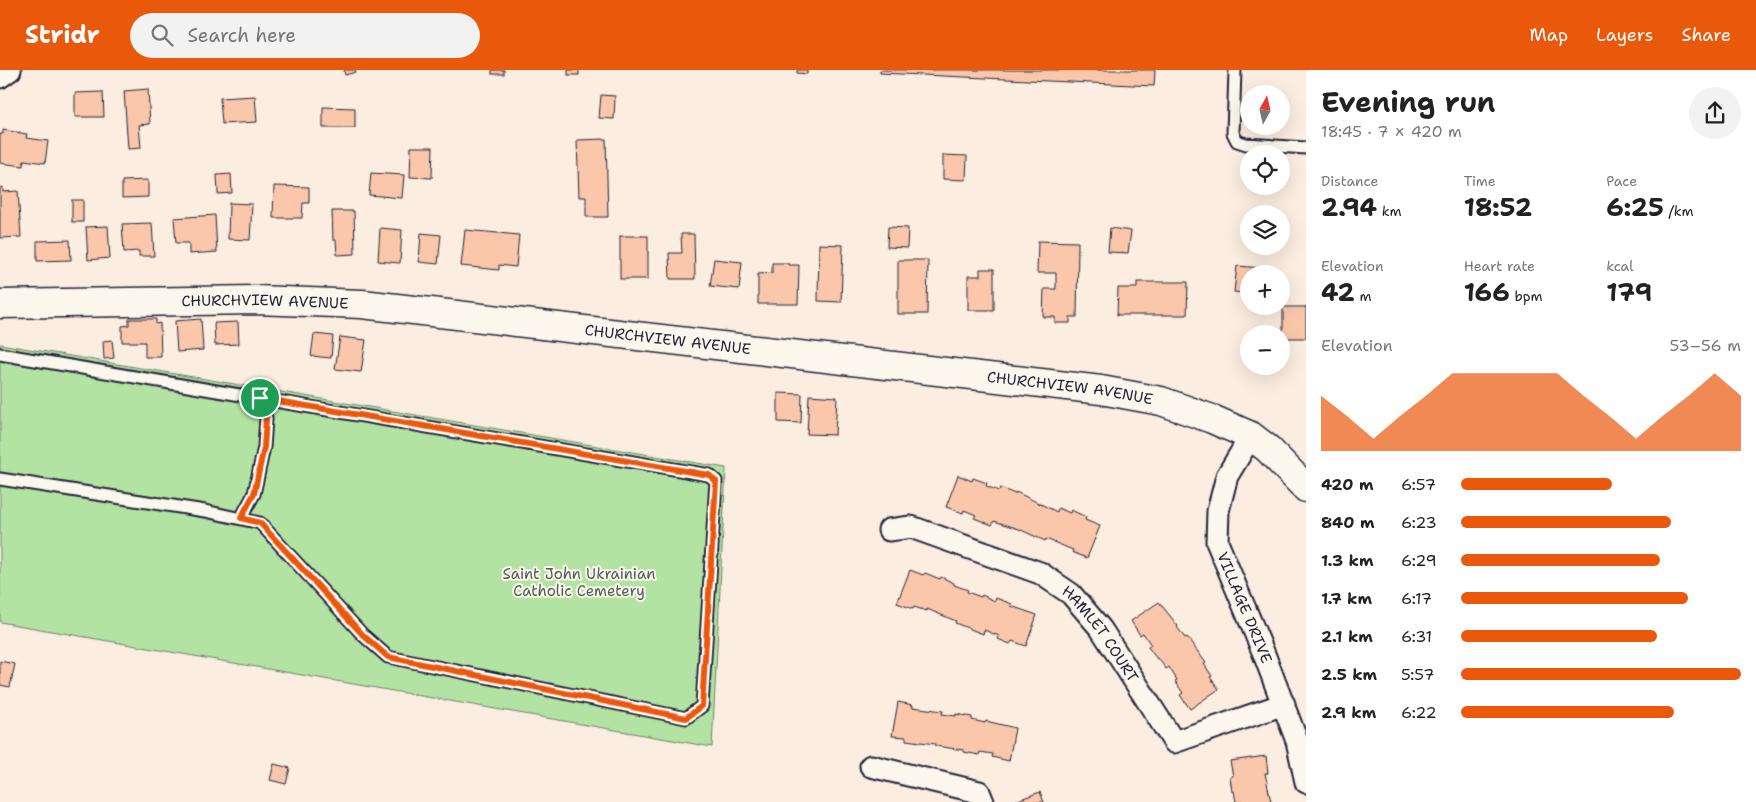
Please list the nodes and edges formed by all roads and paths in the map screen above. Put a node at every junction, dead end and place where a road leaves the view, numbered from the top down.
1 (10, 70) edge
2 (1235, 70) edge
3 (0, 77) edge
4 (1306, 148) edge
5 (0, 304) edge
6 (0, 354) edge
7 (260, 398) junction
8 (1250, 436) junction
9 (0, 480) edge
10 (1306, 488) edge
11 (241, 518) junction
12 (889, 530) dead end
13 (1284, 704) junction
14 (871, 766) dead end
15 (1306, 782) edge
16 (972, 798) edge

1 - 3 street
2 - 4 lane
5 - 8 street, CHURCHVIEW AVENUE
6 - 7 lane
7 - 11 lane
7 - 11 lane
8 - 10 street, CHURCHVIEW AVENUE
8 - 13 street, VILLAGE DRIVE
9 - 11 lane
12 - 13 street, HAMLET COURT
13 - 15 street, VILLAGE DRIVE
14 - 16 street

